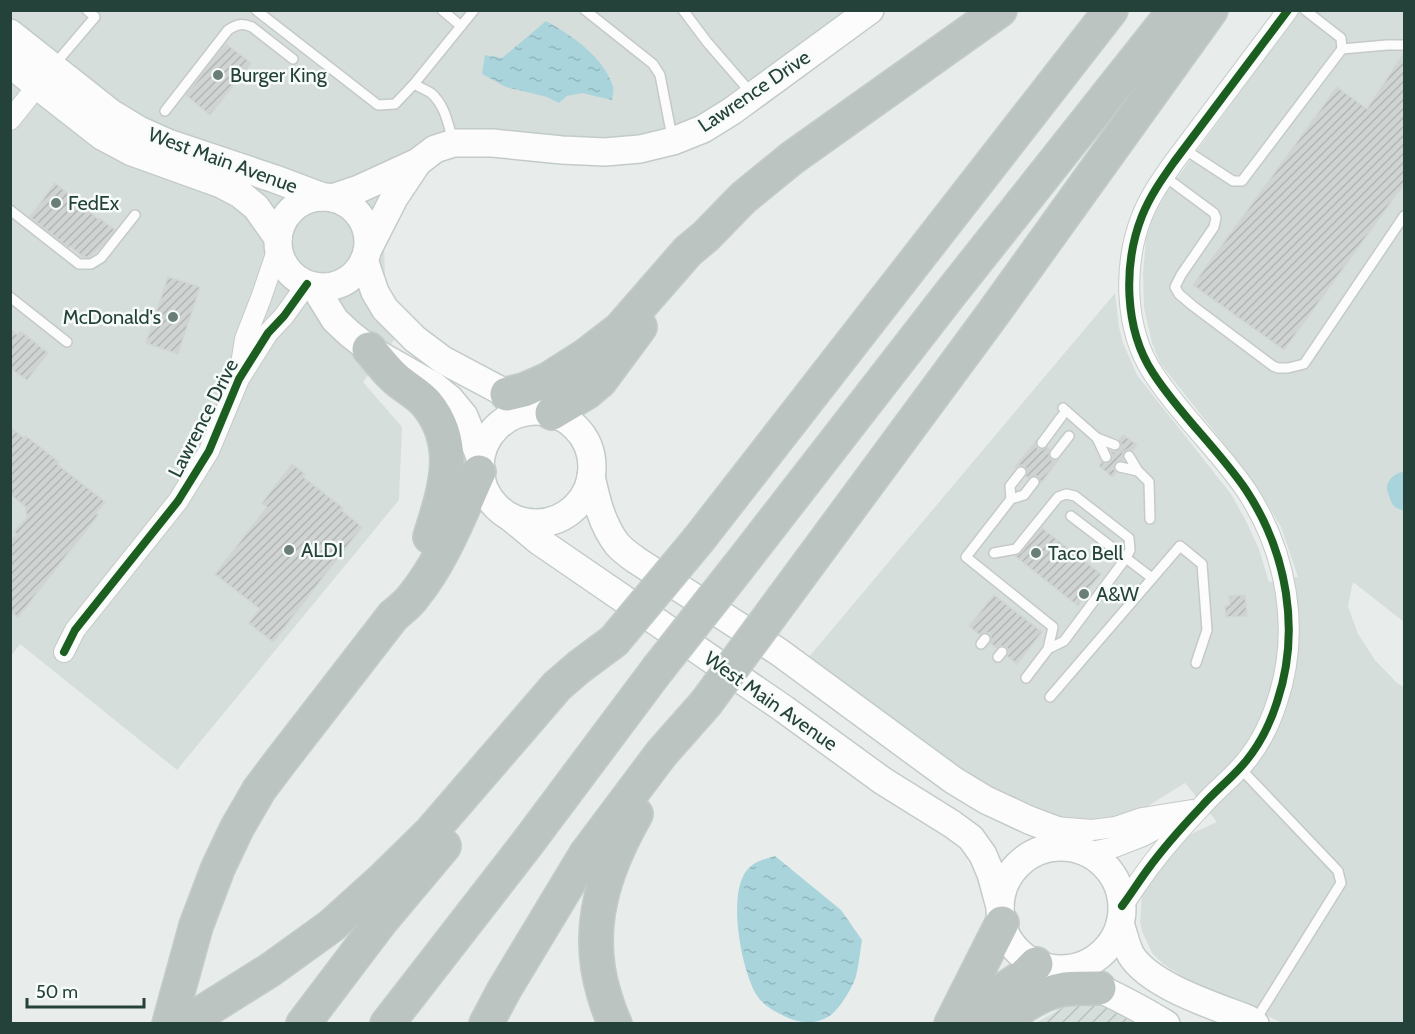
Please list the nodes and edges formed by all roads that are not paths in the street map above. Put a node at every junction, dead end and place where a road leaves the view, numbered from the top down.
1 (87, 10) edge
2 (256, 10) edge
3 (442, 10) edge
4 (474, 10) edge
5 (585, 10) edge
6 (683, 10) edge
7 (870, 10) edge
8 (1000, 10) edge
9 (1111, 10) edge
10 (1175, 10) edge
11 (1211, 10) edge
12 (1288, 10) edge
13 (1305, 10) edge
14 (462, 26) junction
15 (10, 33) edge
16 (1404, 45) edge
17 (1342, 49) junction
18 (293, 59) dead end
19 (10, 64) edge
20 (46, 76) junction
21 (414, 84) junction
22 (753, 95) junction
23 (165, 111) dead end
24 (10, 120) edge
25 (673, 141) junction
26 (454, 143) junction
27 (1184, 149) junction
28 (418, 162) junction
29 (1164, 176) junction
30 (327, 198) junction
31 (10, 210) edge
32 (135, 215) dead end
33 (1404, 216) edge
34 (706, 236) junction
35 (278, 243) junction
36 (365, 255) junction
37 (311, 285) junction
38 (10, 297) edge
39 (67, 342) dead end
40 (369, 350) junction
41 (239, 379) junction
42 (507, 394) junction
43 (545, 412) junction
44 (1069, 436) dead end
45 (1097, 438) junction
46 (1042, 443) dead end
47 (1115, 445) dead end
48 (1055, 454) dead end
49 (1129, 456) dead end
50 (1106, 457) dead end
51 (480, 464) junction
52 (1120, 467) dead end
53 (1138, 471) junction
54 (1021, 472) dead end
55 (591, 476) junction
56 (1034, 482) dead end
57 (1011, 499) junction
58 (1071, 516) dead end
59 (510, 517) junction
60 (1150, 519) dead end
61 (994, 553) dead end
62 (1126, 558) junction
63 (1152, 578) junction
64 (1018, 598) junction
65 (1011, 607) dead end
66 (1035, 612) junction
67 (393, 616) junction
68 (1028, 621) dead end
69 (614, 641) junction
70 (1048, 649) junction
71 (64, 652) dead end
72 (1196, 663) dead end
73 (1026, 678) dead end
74 (1050, 697) dead end
75 (706, 703) junction
76 (1240, 768) junction
77 (1197, 807) junction
78 (1046, 826) junction
79 (1085, 852) junction
80 (1001, 915) junction
81 (1121, 915) junction
82 (1040, 965) junction
83 (1099, 988) junction
84 (169, 1023) edge
85 (184, 1023) edge
86 (303, 1023) edge
87 (387, 1023) edge
88 (486, 1023) edge
89 (615, 1023) edge
90 (951, 1023) edge
91 (978, 1023) edge
92 (1004, 1023) edge
93 (1167, 1023) edge
94 (1254, 1023) edge

1 - 20 lane
2 - 21 lane
3 - 14 lane
4 - 14 lane
5 - 25 lane
6 - 22 lane
7 - 22 main road, Lawrence Drive
8 - 34 highway
9 - 69 highway, bridge
10 - 87 highway, bridge
11 - 75 highway, bridge
12 - 27 street
13 - 17 lane
14 - 21 lane
15 - 20 main road, West Main Avenue
16 - 17 lane
17 - 27 lane
18 - 23 lane
19 - 20 main road, West Main Avenue
20 - 24 street
20 - 30 main road, West Main Avenue
20 - 35 main road, West Main Avenue
21 - 26 lane
22 - 25 main road, Lawrence Drive
25 - 26 main road, Lawrence Drive
26 - 28 main road, Lawrence Drive
27 - 29 street
28 - 30 main road, Lawrence Drive
28 - 36 main road, Lawrence Drive
29 - 33 lane
29 - 76 street
30 - 35 main road
30 - 36 main road
31 - 32 lane
34 - 42 highway
34 - 43 highway
35 - 37 main road
35 - 41 street, Lawrence Drive
36 - 37 main road
36 - 42 main road
37 - 40 main road
37 - 41 street, Lawrence Drive
38 - 39 lane
40 - 51 main road
40 - 67 highway
41 - 71 street, Lawrence Drive
42 - 43 main road
43 - 51 main road
43 - 55 main road
44 - 48 lane
45 - 46 lane
45 - 47 lane
45 - 50 lane
49 - 53 lane
51 - 59 main road
51 - 67 highway
52 - 53 lane
53 - 60 lane
54 - 57 lane
55 - 59 main road
55 - 78 main road
56 - 57 lane
57 - 64 lane
58 - 62 lane
59 - 80 main road, West Main Avenue
61 - 62 lane
62 - 63 lane
62 - 70 lane
63 - 72 lane
63 - 74 lane
64 - 65 lane
64 - 66 lane
66 - 68 lane
66 - 70 lane
67 - 84 highway
69 - 85 highway
69 - 86 highway
70 - 73 lane
75 - 88 highway
75 - 89 highway
76 - 77 street
76 - 94 lane
77 - 78 street
77 - 79 street
77 - 81 street
78 - 79 main road
79 - 80 main road
79 - 81 main road
80 - 82 main road
80 - 90 highway
81 - 82 main road
81 - 94 main road
82 - 83 main road
82 - 91 highway
83 - 92 highway
83 - 93 main road

